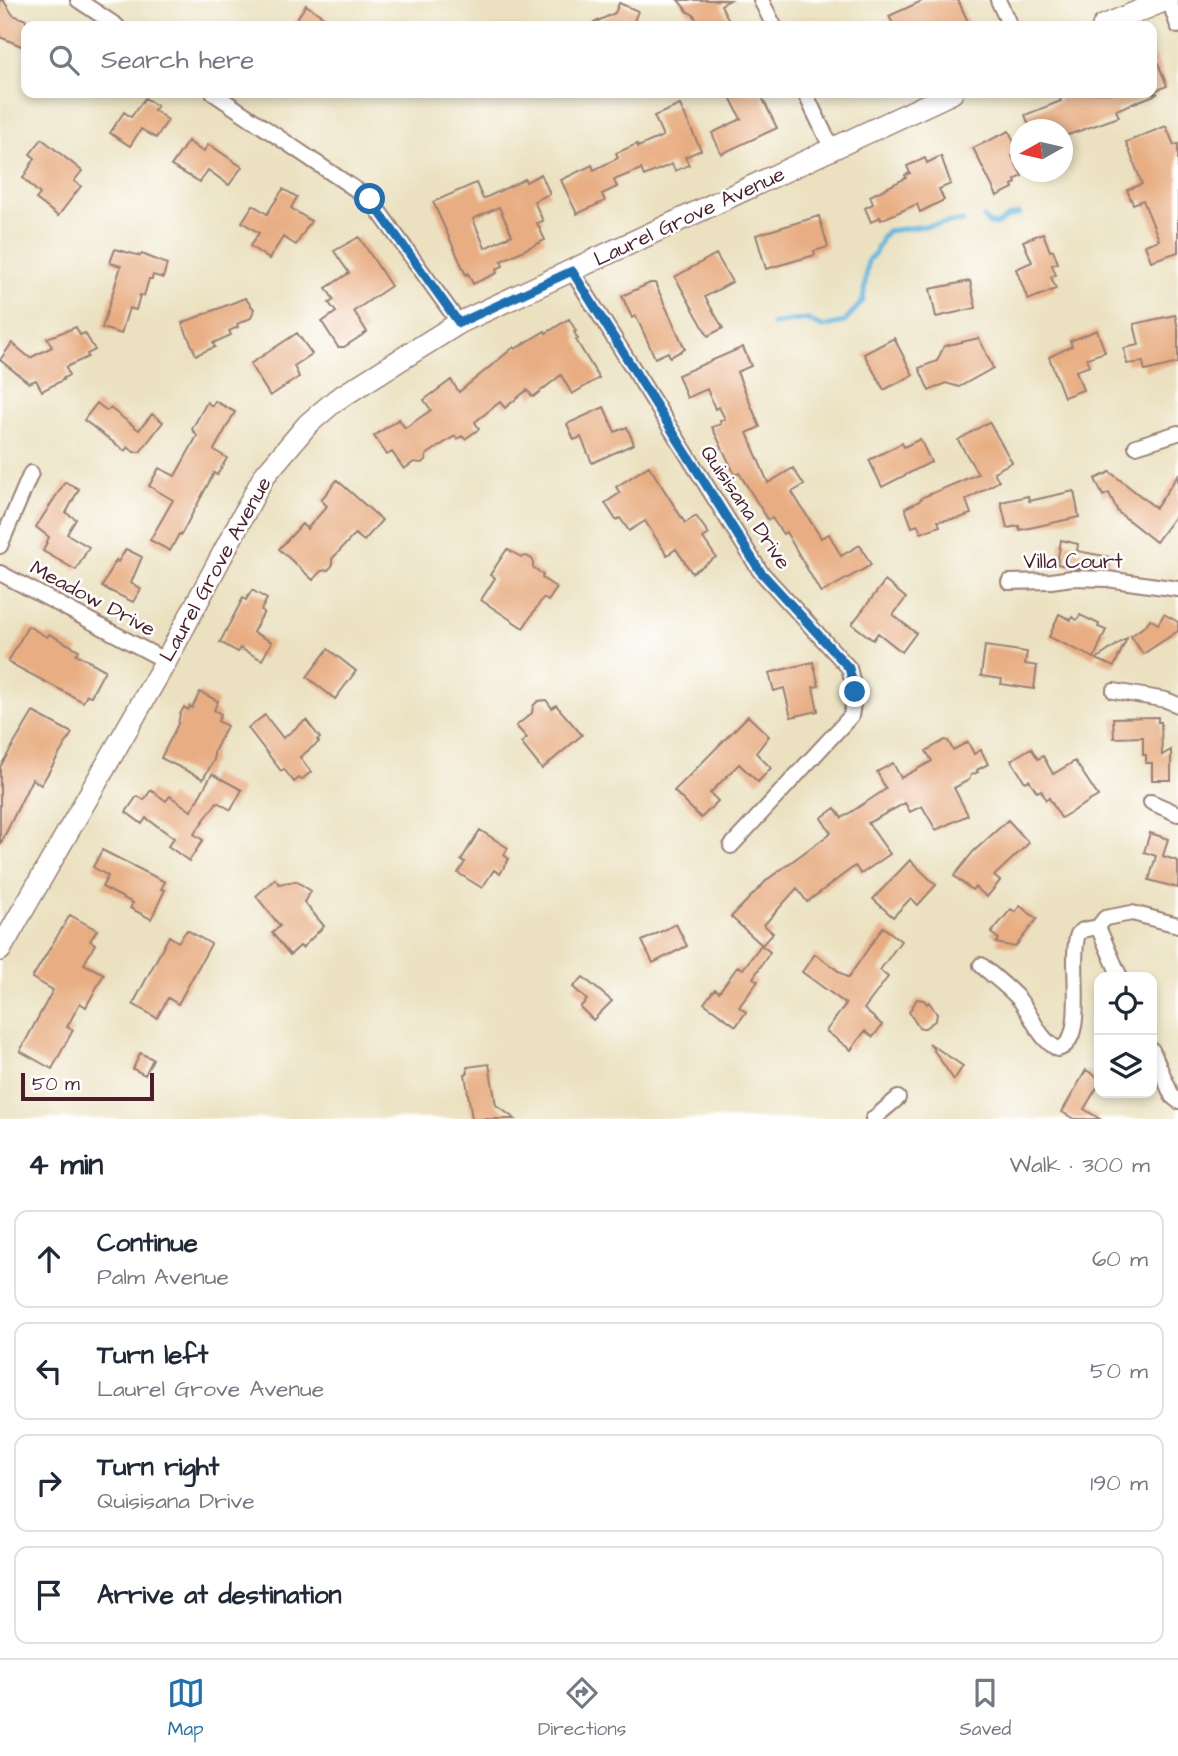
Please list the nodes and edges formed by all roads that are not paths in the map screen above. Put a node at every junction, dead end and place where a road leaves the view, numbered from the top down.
1 (78, 0) edge
2 (761, 0) edge
3 (998, 0) edge
4 (1168, 0) edge
5 (110, 21) edge
6 (772, 21) edge
7 (1008, 21) edge
8 (1116, 21) edge
9 (1178, 26) edge
10 (221, 98) edge
11 (807, 98) edge
12 (941, 98) edge
13 (832, 149) junction
14 (572, 271) junction
15 (459, 323) junction
16 (1178, 433) edge
17 (1136, 446) dead end
18 (31, 473) dead end
19 (0, 546) edge
20 (0, 573) edge
21 (1009, 582) dead end
22 (1178, 589) edge
23 (166, 661) junction
24 (1114, 691) dead end
25 (1178, 705) edge
26 (1151, 803) dead end
27 (1178, 814) edge
28 (731, 846) dead end
29 (1178, 925) edge
30 (1098, 927) junction
31 (0, 950) edge
32 (981, 965) dead end
33 (1118, 972) edge
34 (1157, 1062) edge
35 (898, 1098) dead end
36 (1178, 1101) edge
37 (873, 1119) edge

1 - 5 street
2 - 6 street
3 - 7 street
4 - 8 street
4 - 9 street
10 - 15 street
11 - 13 street
12 - 13 street, Laurel Grove Avenue
13 - 14 street, Laurel Grove Avenue
14 - 15 street, Laurel Grove Avenue
14 - 28 street, Quisisana Drive
15 - 23 street, Laurel Grove Avenue
16 - 17 street
18 - 19 street
20 - 23 street, Meadow Drive
21 - 22 street, Villa Court
23 - 31 street, Laurel Grove Avenue
24 - 25 street
26 - 27 street
29 - 30 street
30 - 32 street
30 - 33 street
34 - 36 street
35 - 37 street

